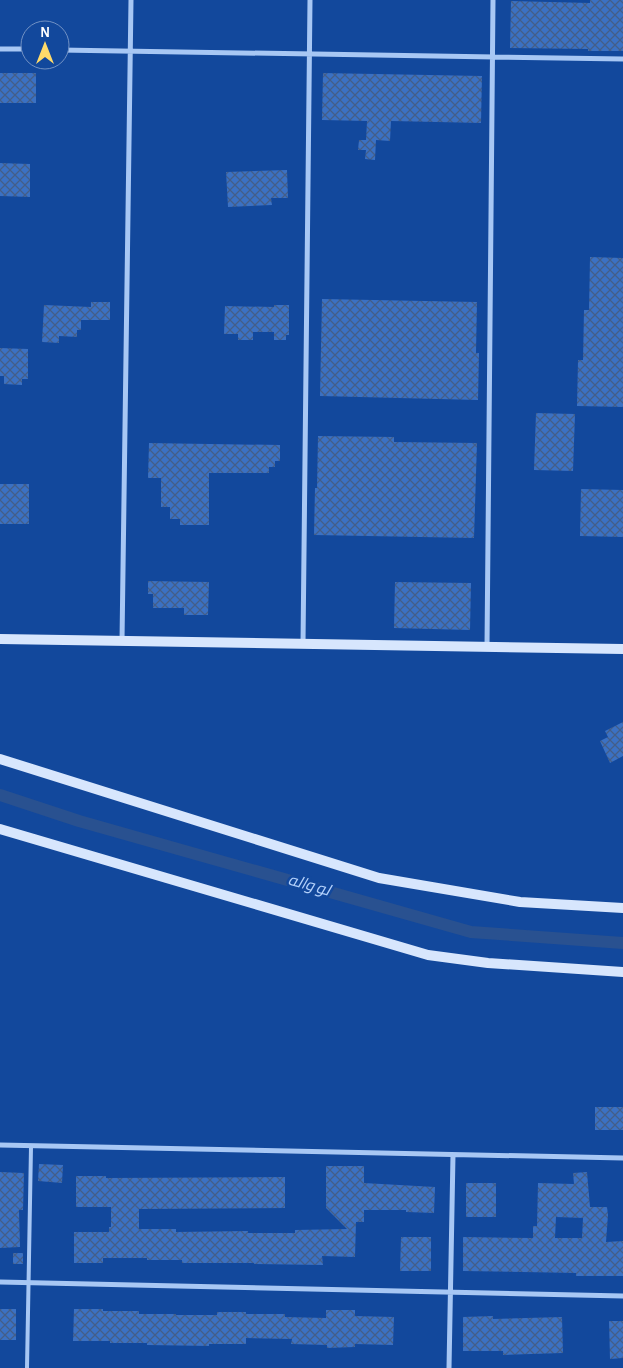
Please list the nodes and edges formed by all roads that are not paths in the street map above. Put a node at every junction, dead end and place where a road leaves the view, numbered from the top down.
1 (131, 0) edge
2 (310, 0) edge
3 (493, 0) edge
4 (0, 49) edge
5 (20, 50) edge
6 (70, 50) edge
7 (130, 51) junction
8 (310, 54) junction
9 (493, 57) junction
10 (623, 59) edge
11 (0, 639) edge
12 (122, 641) junction
13 (303, 644) junction
14 (487, 647) junction
15 (623, 649) edge
16 (0, 759) edge
17 (0, 829) edge
18 (623, 908) edge
19 (623, 972) edge
20 (0, 1146) edge
21 (31, 1147) junction
22 (453, 1155) junction
23 (623, 1158) edge
24 (0, 1282) edge
25 (29, 1283) junction
26 (450, 1292) junction
27 (623, 1296) edge
28 (28, 1368) edge
29 (449, 1368) edge

1 - 7 street
2 - 8 street
3 - 9 street
4 - 5 street
6 - 7 street
7 - 8 street
7 - 12 street
8 - 9 street
8 - 13 street
9 - 10 street
9 - 14 street
11 - 12 street
12 - 13 street
13 - 14 street
14 - 15 street
16 - 18 street
17 - 19 street
20 - 21 street
21 - 22 street
21 - 25 lane
22 - 23 street
22 - 26 street
24 - 25 street
25 - 26 street
25 - 28 lane
26 - 27 street
26 - 29 street

